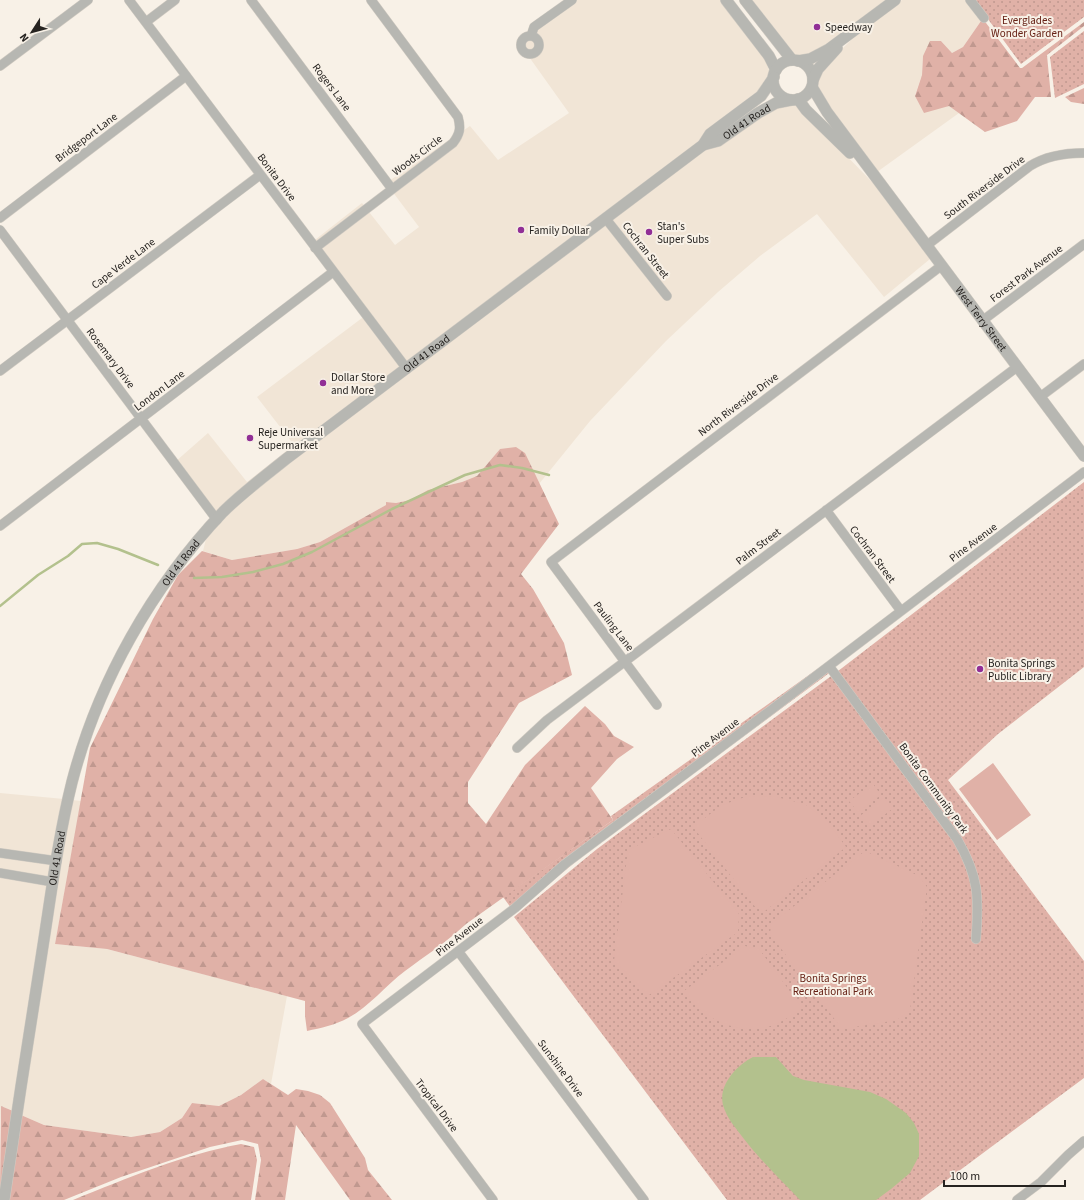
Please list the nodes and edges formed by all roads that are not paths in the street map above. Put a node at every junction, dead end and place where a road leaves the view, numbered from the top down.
1 (88, 0) edge
2 (129, 0) edge
3 (175, 0) edge
4 (251, 0) edge
5 (371, 0) edge
6 (572, 0) edge
7 (726, 0) edge
8 (745, 0) edge
9 (895, 0) edge
10 (970, 0) edge
11 (984, 18) dead end
12 (146, 22) junction
13 (858, 28) junction
14 (531, 36) dead end
15 (795, 60) junction
16 (0, 66) edge
17 (775, 73) junction
18 (186, 76) junction
19 (812, 83) junction
20 (795, 99) junction
21 (703, 145) junction
22 (1084, 153) edge
23 (260, 175) junction
24 (878, 181) junction
25 (392, 189) junction
26 (0, 218) edge
27 (606, 219) junction
28 (0, 230) edge
29 (1084, 244) edge
30 (926, 246) junction
31 (315, 248) junction
32 (941, 266) junction
33 (333, 272) junction
34 (667, 296) dead end
35 (68, 320) junction
36 (982, 321) junction
37 (1084, 364) edge
38 (1017, 367) junction
39 (407, 369) junction
40 (0, 371) edge
41 (1040, 397) junction
42 (141, 418) junction
43 (1084, 456) edge
44 (1084, 472) edge
45 (826, 510) junction
46 (217, 520) junction
47 (0, 526) edge
48 (551, 562) joint
49 (901, 611) junction
50 (625, 661) junction
51 (829, 666) junction
52 (657, 705) dead end
53 (517, 748) dead end
54 (0, 853) edge
55 (57, 861) junction
56 (0, 873) edge
57 (53, 882) junction
58 (976, 940) dead end
59 (458, 951) junction
60 (362, 1024) joint
61 (1084, 1141) edge
62 (4, 1200) edge
63 (493, 1200) edge
64 (644, 1200) edge
65 (1017, 1200) edge

1 - 16 street
2 - 12 street, Bonita Drive
3 - 12 street
4 - 25 street, Rogers Lane
5 - 25 street, Woods Circle
6 - 14 street
7 - 17 street
8 - 15 street
9 - 13 street
10 - 11 street
12 - 18 street, Bonita Drive
13 - 15 street
13 - 19 street
15 - 17 street
15 - 19 street
17 - 20 street
17 - 21 street, Old 41 Road
18 - 23 street, Bonita Drive
18 - 26 street, Bridgeport Lane
19 - 20 street
19 - 24 street, West Terry Street
20 - 21 street, Old 41 Road
20 - 24 street, West Terry Street
21 - 27 street, Old 41 Road
22 - 30 street, South Riverside Drive
23 - 31 street, Bonita Drive
23 - 35 street, Cape Verde Lane
24 - 30 street, West Terry Street
25 - 31 street, Woods Circle
27 - 34 street, Cochran Street
27 - 39 street, Old 41 Road
28 - 35 street, Rosemary Drive
29 - 36 street, Forest Park Avenue
30 - 32 street, West Terry Street
31 - 33 street, Bonita Drive
32 - 36 street, West Terry Street
32 - 48 street, North Riverside Drive
33 - 39 street, Bonita Drive
33 - 42 street, London Lane
35 - 40 street, Cape Verde Lane
35 - 42 street, Rosemary Drive
36 - 38 street, West Terry Street
37 - 41 street
38 - 41 street, West Terry Street
38 - 45 street, Palm Street
39 - 46 street, Old 41 Road
41 - 43 street, West Terry Street
42 - 46 street, Rosemary Drive
42 - 47 street, London Lane
44 - 49 street, Pine Avenue
45 - 49 street, Cochran Street
45 - 50 street, Palm Street
46 - 55 street, Old 41 Road
48 - 50 street, Pauling Lane
49 - 51 street, Pine Avenue
50 - 52 street, Pauling Lane
50 - 53 street, Palm Street
51 - 58 street, Bonita Community Park
51 - 59 street, Pine Avenue
54 - 55 street
55 - 57 street, Old 41 Road
56 - 57 street
57 - 62 street, Old 41 Road
59 - 60 street, Pine Avenue
59 - 64 street, Sunshine Drive
60 - 63 street, Tropical Drive
61 - 65 street

